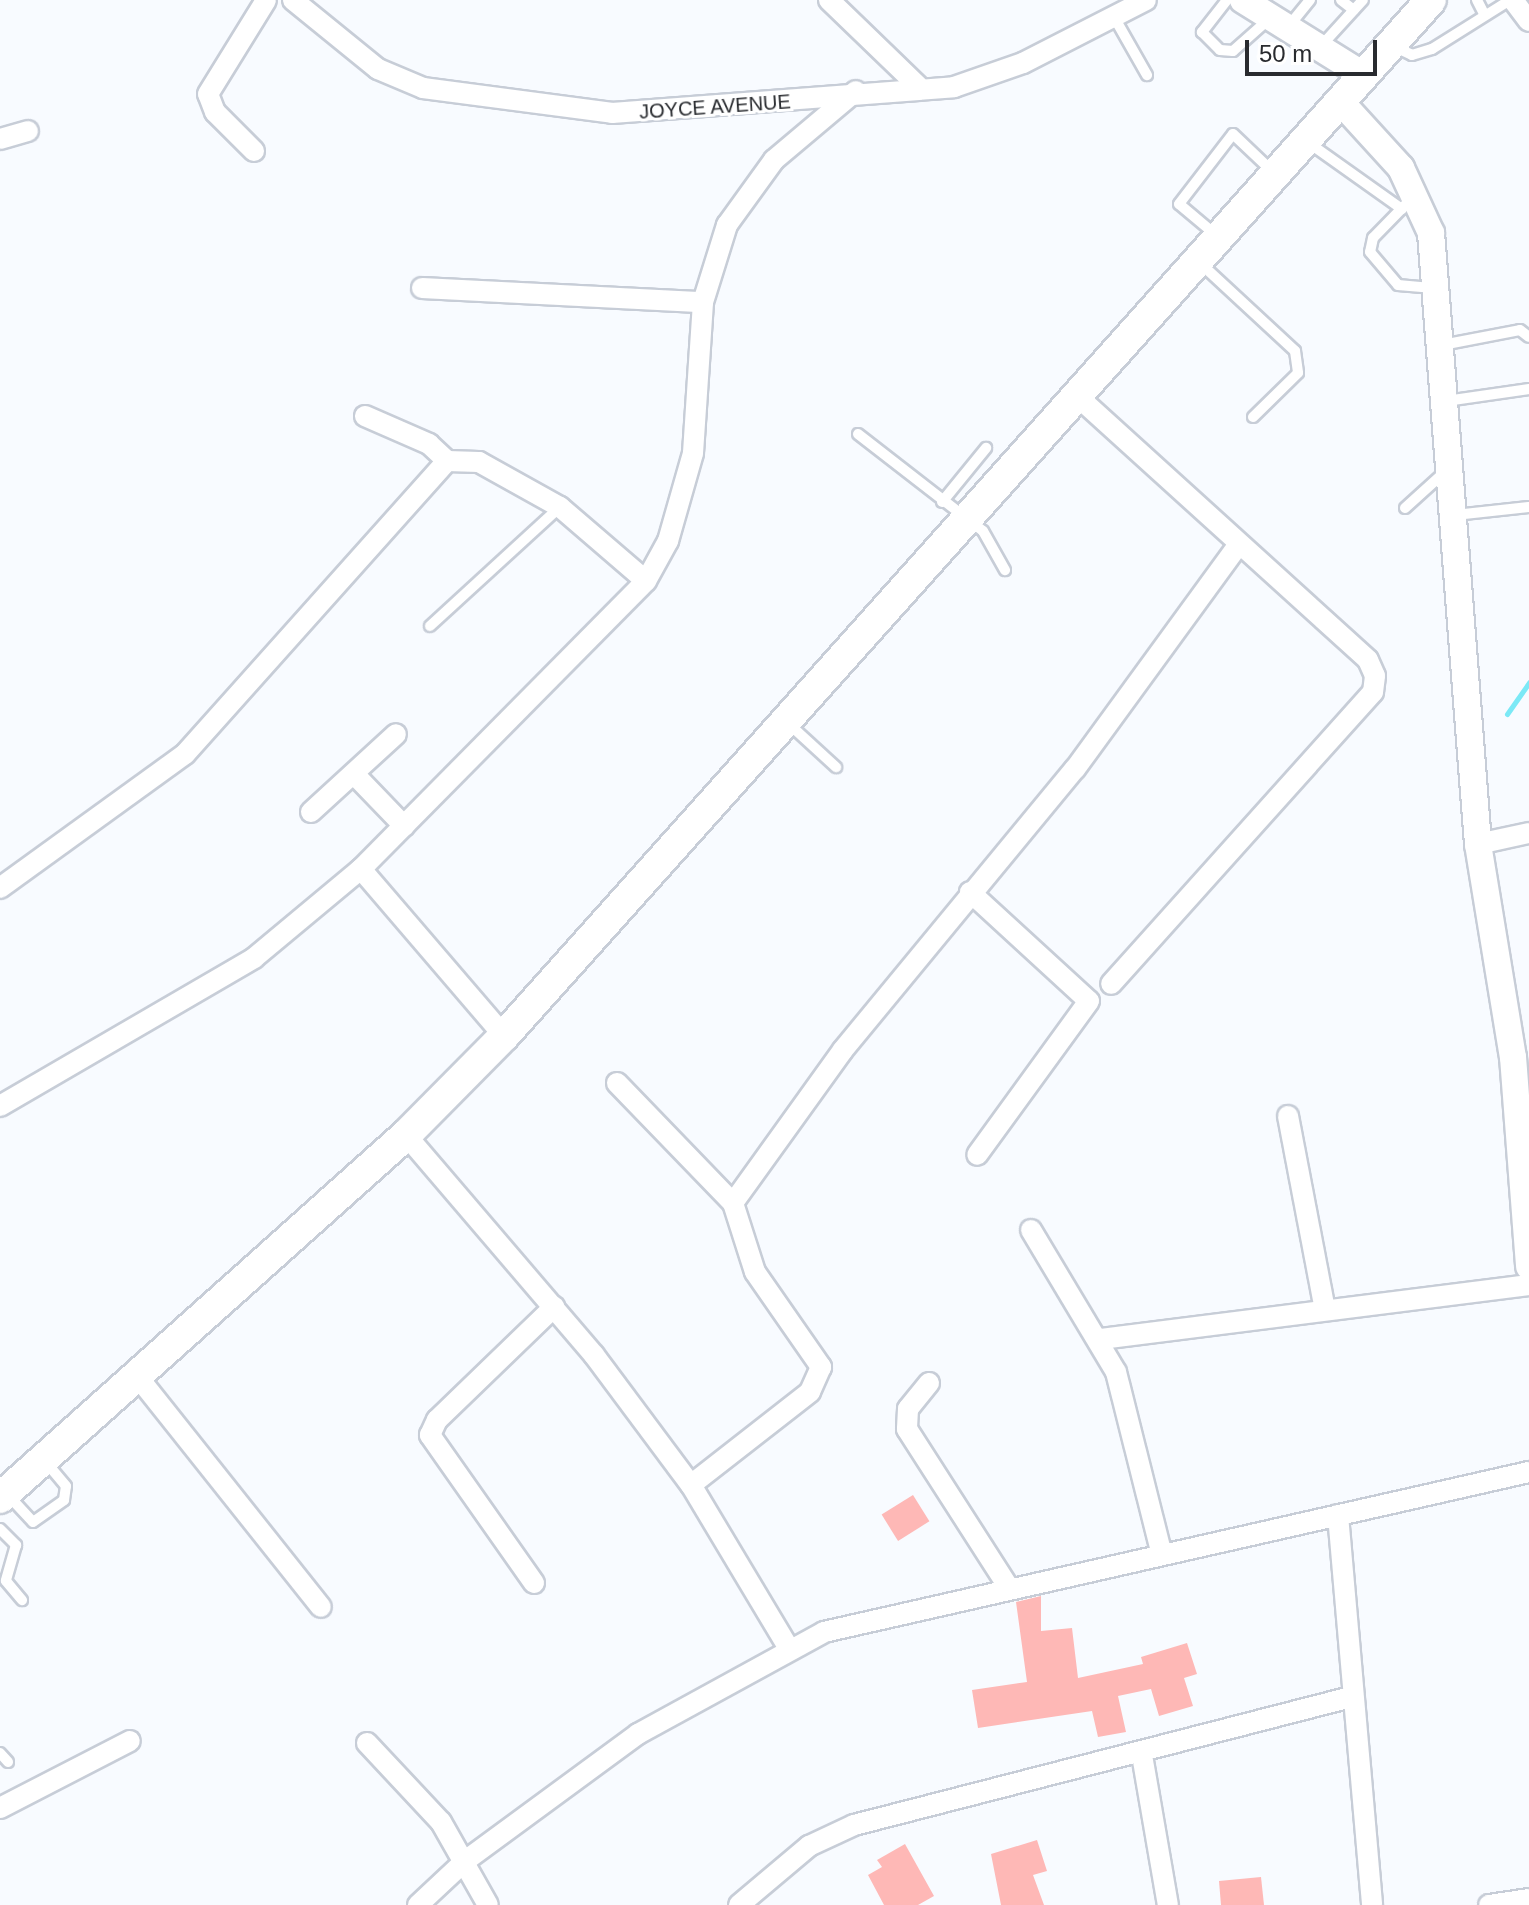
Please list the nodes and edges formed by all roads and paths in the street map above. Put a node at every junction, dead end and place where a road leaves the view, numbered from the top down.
1 (266, 0) edge
2 (293, 0) edge
3 (829, 0) edge
4 (1146, 0) edge
5 (1227, 0) edge
6 (1243, 0) edge
7 (1310, 0) edge
8 (1341, 0) edge
9 (1363, 0) edge
10 (1431, 0) edge
11 (1477, 0) edge
12 (1512, 0) edge
13 (1354, 10) junction
14 (1484, 14) junction
15 (1114, 17) junction
16 (1529, 21) edge
17 (1279, 23) junction
18 (1389, 45) junction
19 (1319, 48) junction
20 (1362, 74) junction
21 (1147, 75) dead end
22 (918, 86) junction
23 (856, 91) junction
24 (1339, 100) junction
25 (28, 131) dead end
26 (1304, 138) junction
27 (0, 139) edge
28 (254, 151) dead end
29 (1273, 172) junction
30 (1409, 201) junction
31 (1216, 235) junction
32 (1195, 258) junction
33 (422, 288) dead end
34 (1436, 288) junction
35 (703, 302) junction
36 (1529, 337) edge
37 (1442, 345) junction
38 (1529, 389) edge
39 (1076, 395) junction
40 (1446, 401) junction
41 (365, 416) dead end
42 (1253, 417) dead end
43 (858, 434) dead end
44 (986, 448) dead end
45 (447, 461) junction
46 (1451, 466) junction
47 (942, 502) junction
48 (560, 507) junction
49 (1529, 507) edge
50 (1405, 508) dead end
51 (1455, 515) junction
52 (965, 522) junction
53 (1237, 547) junction
54 (1005, 570) dead end
55 (646, 581) junction
56 (430, 626) dead end
57 (787, 723) junction
58 (396, 734) dead end
59 (836, 767) dead end
60 (355, 775) junction
61 (311, 812) dead end
62 (404, 826) junction
63 (1529, 833) edge
64 (1478, 844) junction
65 (361, 869) junction
66 (0, 888) edge
67 (970, 892) junction
68 (1111, 984) dead end
69 (504, 1036) junction
70 (617, 1083) dead end
71 (0, 1106) edge
72 (1288, 1116) dead end
73 (406, 1135) junction
74 (1524, 1138) edge
75 (977, 1155) dead end
76 (733, 1203) junction
77 (1031, 1230) dead end
78 (1529, 1265) edge
79 (1529, 1285) edge
80 (554, 1307) junction
81 (1325, 1310) junction
82 (1101, 1339) junction
83 (134, 1372) junction
84 (929, 1383) dead end
85 (42, 1458) junction
86 (1529, 1472) edge
87 (691, 1485) junction
88 (3, 1495) edge
89 (1338, 1515) junction
90 (0, 1529) edge
91 (1161, 1551) junction
92 (534, 1583) dead end
93 (1009, 1588) junction
94 (22, 1600) dead end
95 (321, 1607) dead end
96 (789, 1649) junction
97 (1351, 1697) junction
98 (130, 1741) dead end
99 (367, 1743) dead end
100 (1142, 1755) junction
101 (0, 1808) edge
102 (465, 1861) junction
103 (761, 1898) edge
104 (1529, 1899) edge
105 (418, 1905) edge
106 (488, 1905) edge
107 (739, 1905) edge
108 (1168, 1905) edge
109 (1372, 1905) edge
110 (1489, 1905) edge

1 - 28 street
2 - 23 street, JOYCE AVENUE
3 - 22 street
4 - 15 street, JOYCE AVENUE
5 - 17 lane
6 - 17 street
7 - 17 lane
8 - 13 lane
9 - 13 lane
10 - 18 main road
11 - 14 lane
12 - 14 lane
12 - 16 street
13 - 19 lane
14 - 18 lane
15 - 21 lane
15 - 22 street, JOYCE AVENUE
17 - 19 street
18 - 20 main road
19 - 20 street
20 - 24 main road
22 - 23 street, JOYCE AVENUE
23 - 35 street
24 - 26 main road
24 - 30 street
25 - 27 street
26 - 29 main road
26 - 30 lane
29 - 31 main road
29 - 31 lane
30 - 34 street
30 - 34 lane
31 - 32 main road
32 - 39 main road
32 - 42 lane
33 - 35 street
34 - 37 street
35 - 55 street
36 - 37 lane
37 - 40 street
38 - 40 lane
39 - 52 main road
39 - 53 street
40 - 46 street
41 - 45 street
43 - 47 lane
44 - 47 lane
45 - 48 street
45 - 66 street
46 - 50 lane
46 - 51 street
47 - 52 lane
48 - 55 street
48 - 56 lane
49 - 51 lane
51 - 64 street
52 - 54 lane
52 - 57 main road
53 - 67 street
53 - 68 street
55 - 62 street
57 - 59 lane
57 - 69 main road
58 - 60 street
60 - 61 street
60 - 62 street
62 - 65 street
63 - 64 street
64 - 74 street
65 - 69 street
65 - 71 street
67 - 75 street
67 - 76 street
69 - 73 main road
70 - 76 street
72 - 81 street
73 - 80 street
73 - 83 main road
74 - 78 street
76 - 87 street
77 - 82 street
79 - 81 street
80 - 87 street
80 - 92 street
81 - 82 street
82 - 91 street
83 - 85 main road
83 - 95 street
84 - 93 street
85 - 88 main road
85 - 88 lane
86 - 89 street
87 - 96 street
89 - 91 street
89 - 97 street
90 - 94 lane
91 - 93 street
93 - 96 street
96 - 102 street
97 - 100 street
97 - 109 street
98 - 101 street
99 - 102 street
100 - 103 street
100 - 108 street
102 - 105 street
102 - 106 street
103 - 107 street
104 - 110 street

